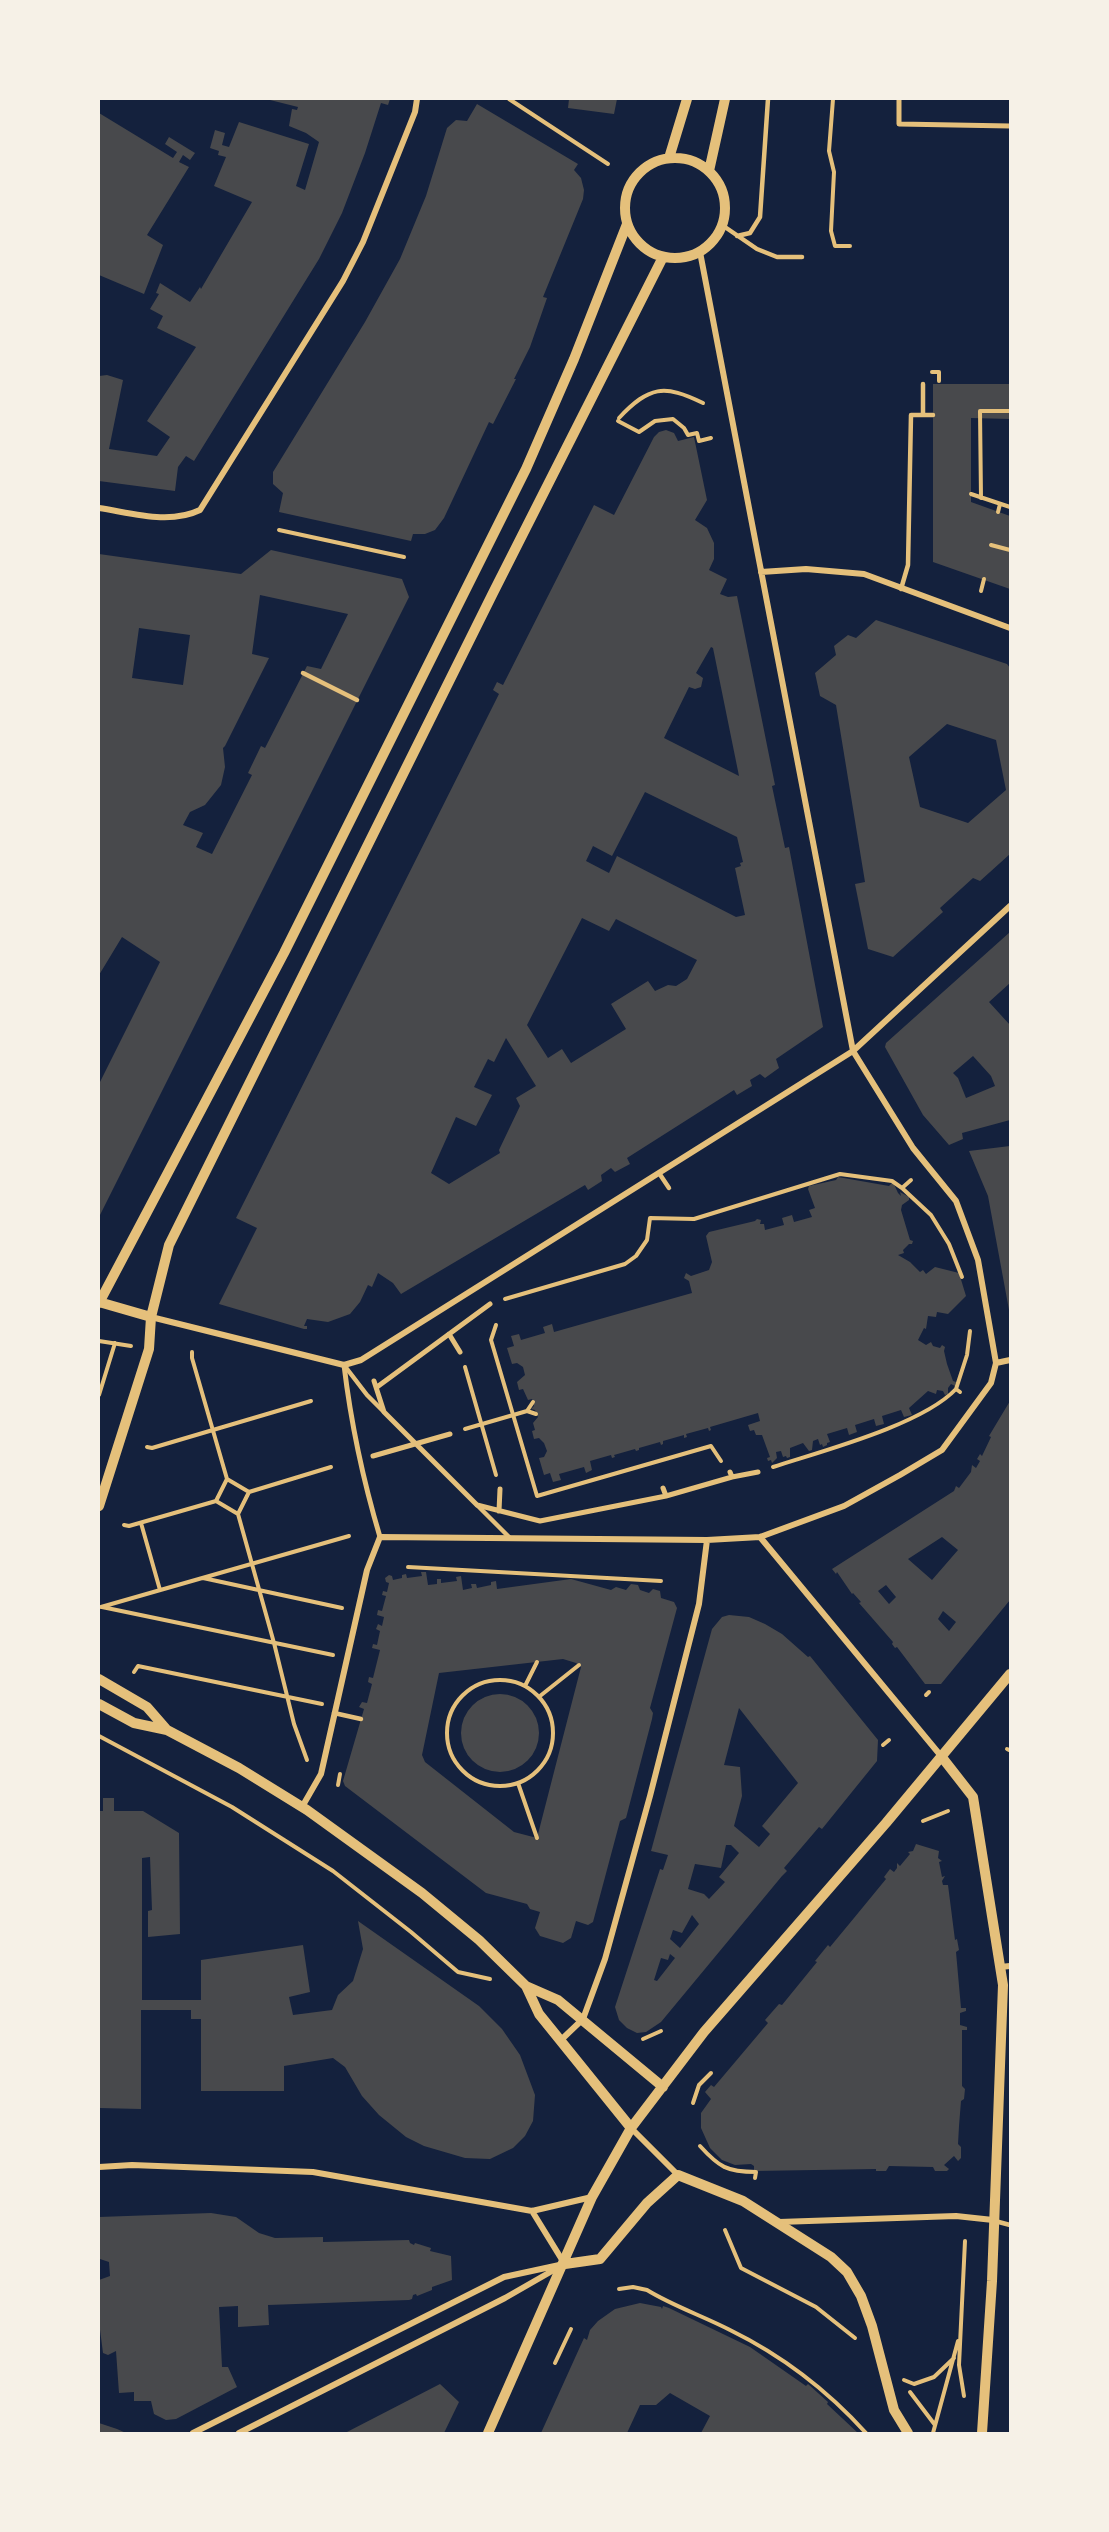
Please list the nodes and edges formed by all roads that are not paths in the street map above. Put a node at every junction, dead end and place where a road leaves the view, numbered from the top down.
1 (417, 99) edge
2 (687, 99) edge
3 (725, 99) edge
4 (768, 99) edge
5 (899, 99) edge
6 (1010, 126) edge
7 (669, 158) junction
8 (709, 171) junction
9 (627, 224) junction
10 (722, 225) junction
11 (737, 236) junction
12 (700, 252) junction
13 (663, 257) junction
14 (802, 257) dead end
15 (923, 384) dead end
16 (923, 415) junction
17 (933, 415) dead end
18 (99, 508) edge
19 (761, 572) junction
20 (901, 589) junction
21 (1010, 628) edge
22 (303, 674) dead end
23 (357, 700) dead end
24 (1010, 906) edge
25 (853, 1051) junction
26 (659, 1173) junction
27 (669, 1188) dead end
28 (99, 1303) edge
29 (490, 1304) road end
30 (151, 1317) junction
31 (449, 1334) junction
32 (460, 1352) dead end
33 (1010, 1360) edge
34 (996, 1363) junction
35 (344, 1365) junction
36 (384, 1412) junction
37 (450, 1434) dead end
38 (415, 1444) junction
39 (373, 1456) dead end
40 (758, 1472) road end
41 (663, 1488) dead end
42 (500, 1490) dead end
43 (666, 1496) junction
44 (477, 1505) junction
45 (99, 1506) edge
46 (499, 1511) junction
47 (380, 1537) junction
48 (760, 1537) junction
49 (510, 1538) junction
50 (706, 1540) junction
51 (1010, 1674) edge
52 (99, 1679) edge
53 (99, 1704) edge
54 (334, 1713) junction
55 (362, 1719) dead end
56 (167, 1730) junction
57 (941, 1756) junction
58 (302, 1807) junction
59 (1005, 1967) edge
60 (526, 1986) junction
61 (584, 2019) junction
62 (561, 2040) junction
63 (663, 2087) junction
64 (631, 2128) junction
65 (99, 2167) edge
66 (678, 2175) junction
67 (592, 2197) junction
68 (531, 2211) junction
69 (993, 2220) junction
70 (776, 2223) junction
71 (1010, 2225) edge
72 (564, 2264) junction
73 (193, 2433) edge
74 (239, 2433) edge
75 (488, 2433) edge
76 (908, 2433) edge
77 (982, 2433) edge

1 - 18 street
2 - 7 street
3 - 8 street
4 - 11 lane
5 - 6 street
7 - 8 street
7 - 9 street
8 - 10 street
9 - 13 street
9 - 28 street
10 - 11 lane
10 - 12 street
11 - 14 lane
12 - 13 street
12 - 19 street
13 - 30 street
15 - 16 lane
16 - 17 lane
16 - 20 lane
19 - 20 street
19 - 25 street
20 - 21 street
22 - 23 lane
24 - 25 street
25 - 26 street
25 - 34 street
26 - 27 lane
26 - 35 street
28 - 30 street
29 - 31 street
30 - 35 street
30 - 45 street
31 - 32 street
31 - 36 street
33 - 34 street
34 - 48 street
35 - 36 lane
35 - 47 street
36 - 38 street
37 - 38 street
38 - 39 street
38 - 44 street
40 - 43 street
41 - 43 street
42 - 46 street
43 - 46 street
44 - 46 street
44 - 49 lane
47 - 49 street
47 - 54 street
48 - 50 street
48 - 57 street
49 - 50 street
50 - 61 street
51 - 57 street
52 - 56 street
53 - 56 street
54 - 55 lane
54 - 58 street
56 - 58 street
57 - 59 street
57 - 63 street
58 - 60 street
59 - 69 street
60 - 61 street
60 - 62 street
61 - 62 street
61 - 63 street
62 - 64 street
63 - 64 street
64 - 66 street
64 - 67 street
65 - 68 street
66 - 70 street
66 - 72 street
67 - 68 street
67 - 72 street
68 - 72 street
69 - 70 street
69 - 71 lane
69 - 77 street
70 - 76 street
72 - 73 street
72 - 74 street
72 - 75 street

